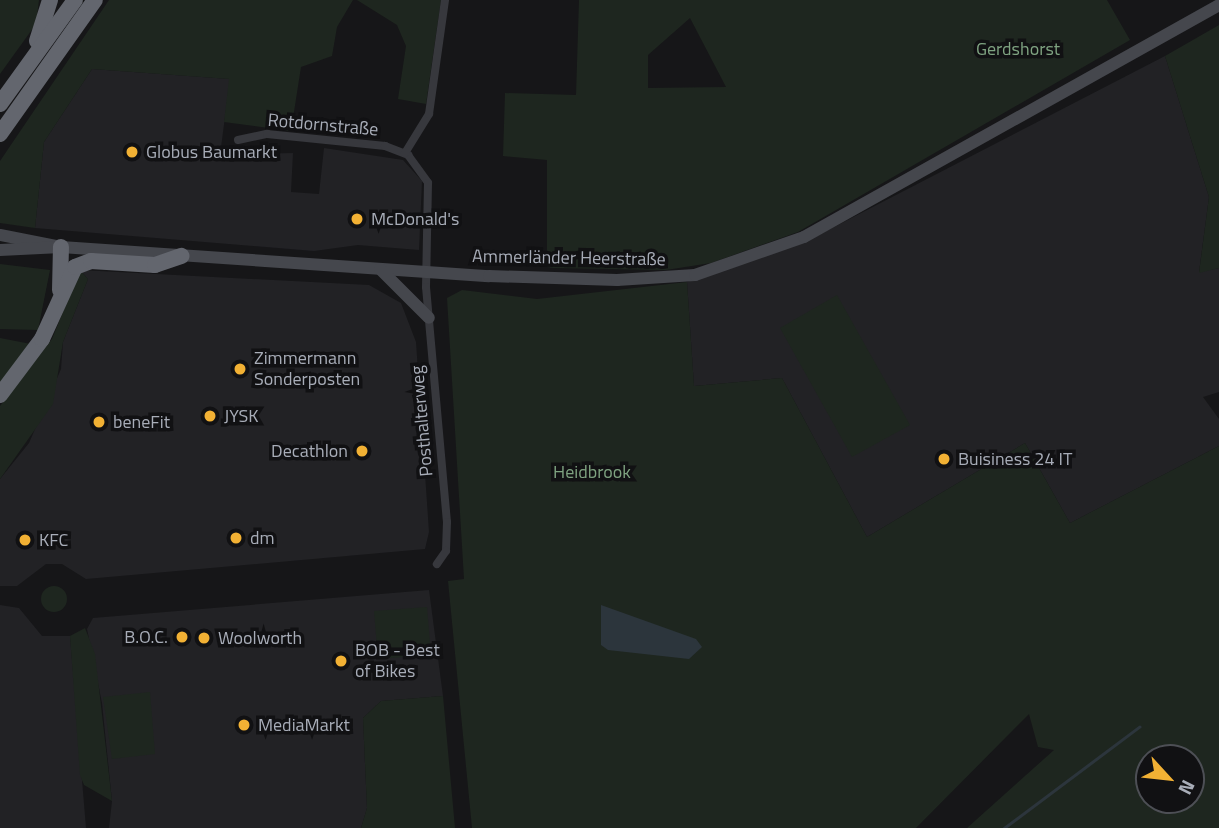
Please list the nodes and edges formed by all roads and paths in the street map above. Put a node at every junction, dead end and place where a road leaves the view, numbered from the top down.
1 (50, 0) edge
2 (75, 0) edge
3 (95, 0) edge
4 (445, 0) edge
5 (1219, 5) edge
6 (21, 75) junction
7 (0, 104) edge
8 (0, 134) edge
9 (238, 140) dead end
10 (405, 153) junction
11 (0, 235) edge
12 (61, 247) junction
13 (0, 250) edge
14 (181, 256) junction
15 (380, 269) junction
16 (426, 272) junction
17 (59, 299) junction
18 (429, 318) junction
19 (0, 395) edge
20 (437, 564) dead end

1 - 6 highway
2 - 6 highway
3 - 8 highway
4 - 10 street
5 - 16 street, Ammerländer Heerstraße
6 - 7 highway
9 - 10 street, Rotdornstraße
10 - 16 street, Posthalterweg
11 - 12 street, Ammerländer Heerstraße
12 - 13 street, Ammerländer Heerstraße
12 - 14 street, Ammerländer Heerstraße
12 - 17 highway
14 - 15 street, Ammerländer Heerstraße
14 - 17 highway
15 - 16 street, Ammerländer Heerstraße
15 - 18 street
16 - 18 street, Posthalterweg
17 - 19 highway
18 - 20 street, Posthalterweg

